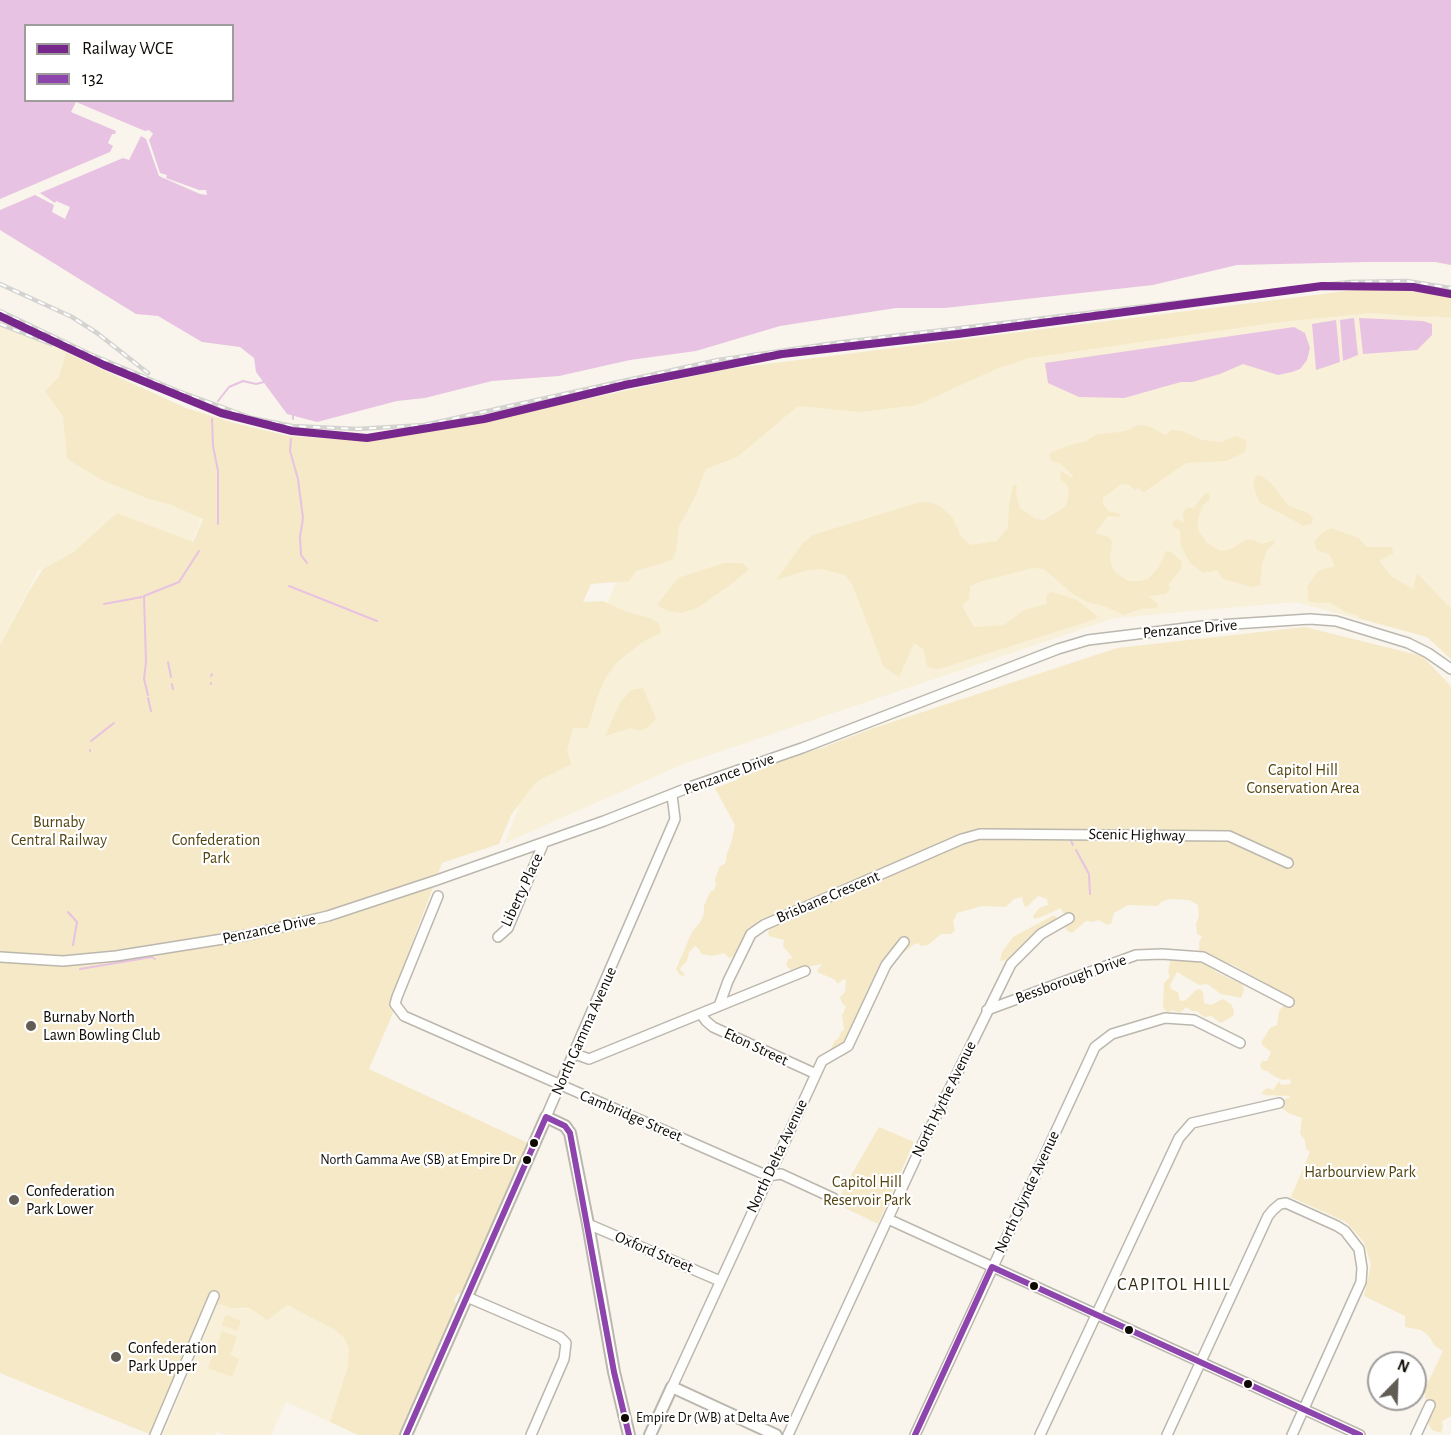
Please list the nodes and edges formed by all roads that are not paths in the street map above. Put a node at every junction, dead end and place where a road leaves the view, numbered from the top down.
1 (1451, 669) edge
2 (672, 795) junction
3 (980, 834) joint
4 (544, 842) junction
5 (1288, 863) dead end
6 (438, 896) dead end
7 (1069, 918) dead end
8 (498, 937) dead end
9 (904, 942) dead end
10 (0, 957) edge
11 (805, 971) dead end
12 (1289, 1002) dead end
13 (719, 1006) junction
14 (987, 1010) junction
15 (701, 1014) junction
16 (1240, 1043) dead end
17 (575, 1054) junction
18 (816, 1074) junction
19 (560, 1086) junction
20 (1278, 1102) dead end
21 (546, 1117) junction
22 (768, 1176) junction
23 (833, 1198) dead end
24 (888, 1220) junction
25 (588, 1224) junction
26 (992, 1267) junction
27 (720, 1281) junction
28 (214, 1296) dead end
29 (467, 1297) junction
30 (1096, 1315) junction
31 (1201, 1362) junction
32 (672, 1387) junction
33 (1430, 1405) dead end
34 (1303, 1408) junction
35 (155, 1435) edge
36 (406, 1435) edge
37 (531, 1435) edge
38 (629, 1435) edge
39 (650, 1435) edge
40 (776, 1435) edge
41 (788, 1435) edge
42 (915, 1435) edge
43 (1040, 1435) edge
44 (1167, 1435) edge
45 (1292, 1435) edge
46 (1360, 1435) edge
47 (1416, 1435) edge

1 - 2 street, Penzance Drive
2 - 4 street, Penzance Drive
2 - 17 street, North Gamma Avenue
3 - 5 street, Scenic Highway
3 - 13 street, Brisbane Crescent
4 - 8 street, Liberty Place
4 - 10 street, Penzance Drive
6 - 19 street, Cambridge Street
7 - 14 street, North Hythe Avenue
9 - 18 street, North Delta Avenue
11 - 13 street
12 - 14 street, Bessborough Drive
13 - 15 street
14 - 24 street, North Hythe Avenue
15 - 17 street
15 - 18 street, Eton Street
16 - 26 street, North Glynde Avenue
17 - 19 street, North Gamma Avenue
18 - 22 street, North Delta Avenue
19 - 21 street, North Gamma Avenue
19 - 22 street, Cambridge Street
20 - 30 street
21 - 25 street
21 - 29 street, North Gamma Avenue
22 - 23 street, Cambridge Street
22 - 27 street, North Delta Avenue
24 - 26 street
24 - 41 street, North Hythe Avenue
25 - 27 street, Oxford Street
25 - 38 street
26 - 30 street
26 - 42 street, North Glynde Avenue
27 - 32 street, North Delta Avenue
28 - 35 street
29 - 36 street, North Gamma Avenue
29 - 37 street
30 - 31 street
30 - 43 street
31 - 34 street
31 - 34 street
31 - 44 street
32 - 39 street
32 - 40 street
33 - 47 street
34 - 45 street
34 - 46 street

